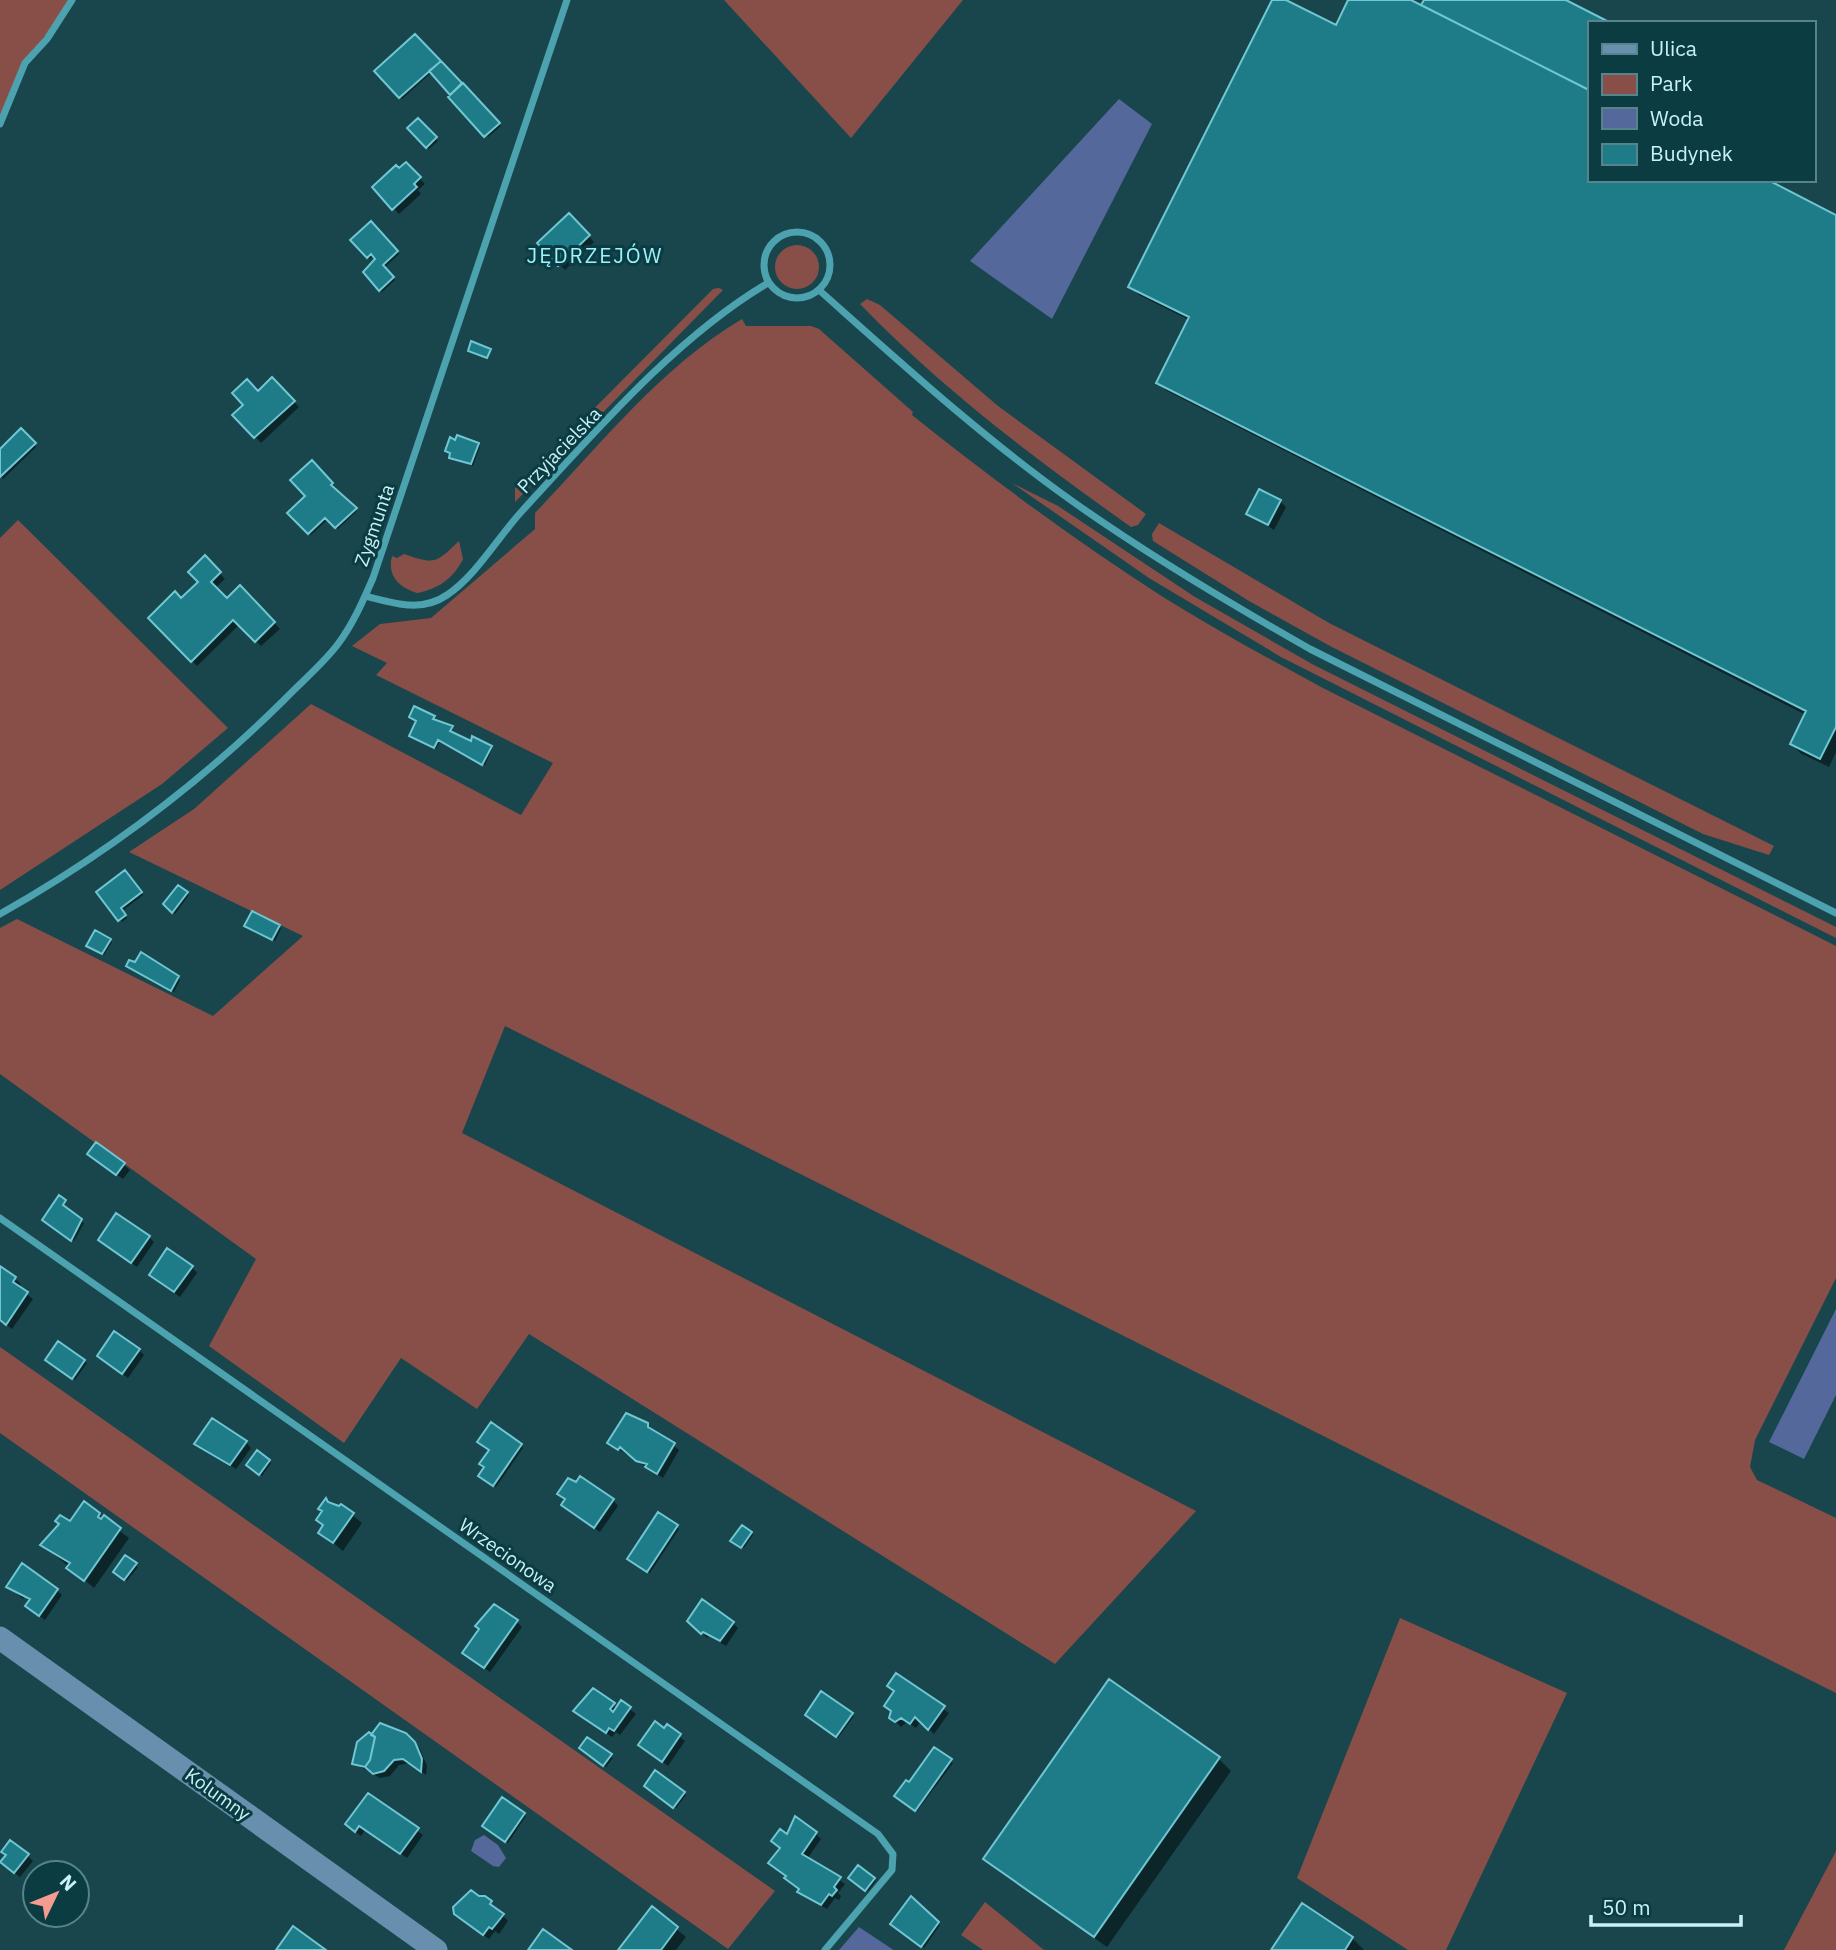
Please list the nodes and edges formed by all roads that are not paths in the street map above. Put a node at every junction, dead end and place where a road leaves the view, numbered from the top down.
1 (72, 0) edge
2 (567, 0) edge
3 (0, 124) edge
4 (768, 283) junction
5 (820, 290) junction
6 (365, 596) junction
7 (1836, 913) edge
8 (0, 914) edge
9 (0, 1217) edge
10 (0, 1638) edge
11 (436, 1950) edge
12 (825, 1950) edge

1 - 3 street
2 - 6 street, Zygmunta
4 - 5 street
4 - 5 street
4 - 6 street, Przyjacielska
5 - 7 street
6 - 8 street, Zygmunta
9 - 12 street, Wrzecionowa
10 - 11 street, Kolumny

